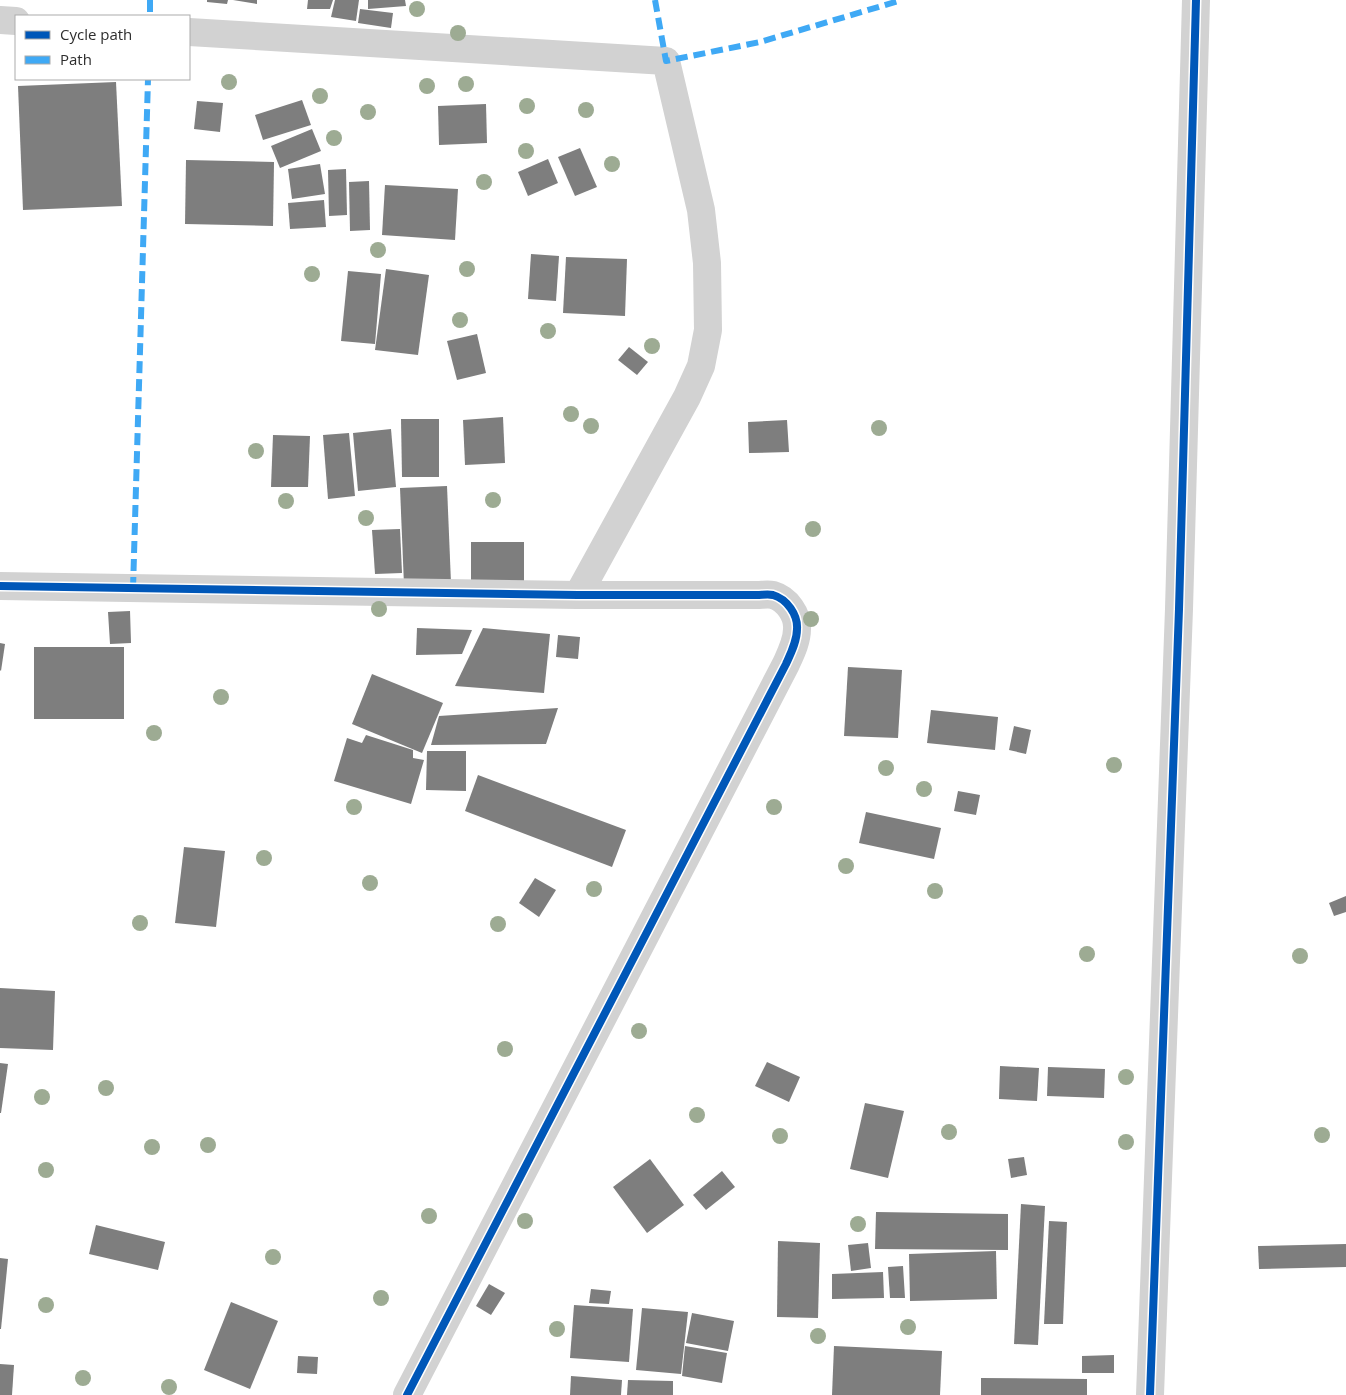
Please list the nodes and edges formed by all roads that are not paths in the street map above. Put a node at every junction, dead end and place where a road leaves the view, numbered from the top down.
1 (1196, 0) edge
2 (0, 20) edge
3 (15, 21) edge
4 (190, 32) edge
5 (0, 586) edge
6 (578, 595) junction
7 (407, 1395) edge
8 (1150, 1395) edge

1 - 8 street
2 - 3 street
4 - 6 street
5 - 6 street
6 - 7 street

